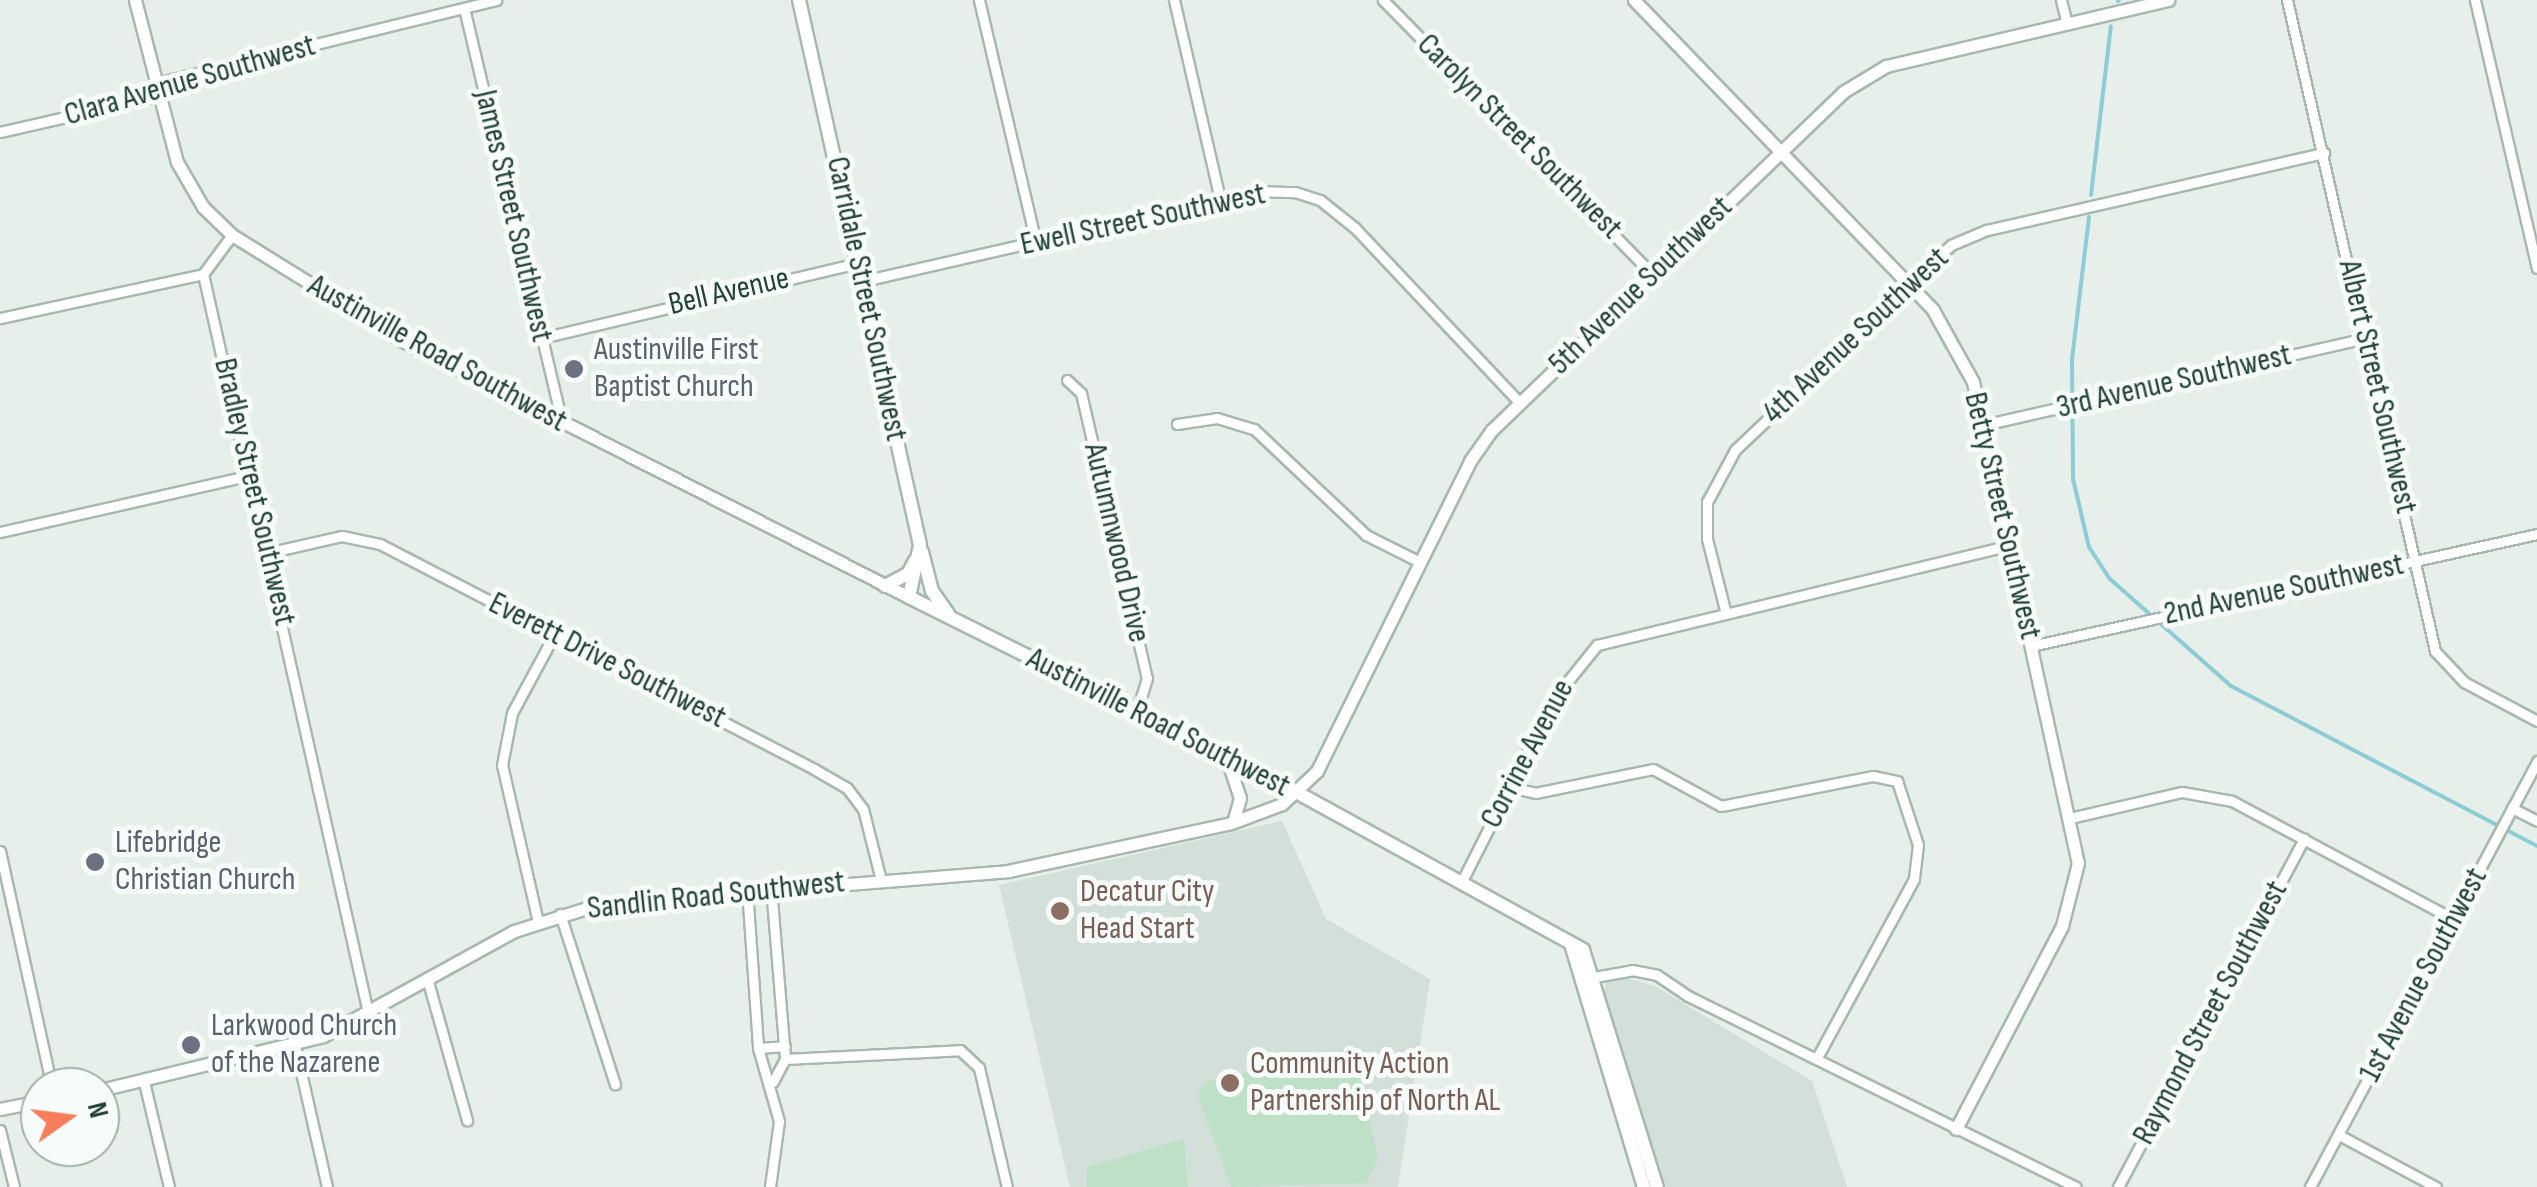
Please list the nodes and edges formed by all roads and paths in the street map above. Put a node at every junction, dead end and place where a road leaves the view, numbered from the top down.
1 (135, 0) edge
2 (496, 0) edge
3 (799, 0) edge
4 (980, 0) edge
5 (1174, 0) edge
6 (1383, 0) edge
7 (1634, 0) edge
8 (2061, 0) edge
9 (2168, 0) edge
10 (2287, 0) edge
11 (2475, 0) edge
12 (464, 8) junction
13 (2066, 24) junction
14 (157, 96) junction
15 (0, 132) edge
16 (1781, 153) junction
17 (2324, 153) junction
18 (1220, 200) junction
19 (232, 234) junction
20 (1036, 244) junction
21 (859, 263) junction
22 (2537, 268) edge
23 (203, 274) junction
24 (1653, 276) junction
25 (863, 281) junction
26 (1909, 284) junction
27 (0, 318) edge
28 (541, 338) junction
29 (2366, 338) junction
30 (1067, 380) dead end
31 (1520, 403) junction
32 (563, 424) junction
33 (1177, 424) dead end
34 (1983, 425) junction
35 (250, 475) junction
36 (0, 532) edge
37 (2537, 534) edge
38 (920, 544) junction
39 (2010, 546) junction
40 (267, 553) junction
41 (1418, 561) junction
42 (2416, 563) junction
43 (885, 586) junction
44 (909, 598) junction
45 (1724, 610) junction
46 (950, 618) junction
47 (554, 635) junction
48 (2032, 646) junction
49 (1136, 711) junction
50 (2537, 721) edge
51 (1226, 756) junction
52 (2537, 762) edge
53 (1510, 788) junction
54 (1298, 794) junction
55 (2512, 808) junction
56 (2070, 818) junction
57 (2537, 821) edge
58 (1230, 823) junction
59 (2304, 839) junction
60 (0, 851) edge
61 (881, 880) junction
62 (1462, 880) junction
63 (771, 888) junction
64 (747, 889) junction
65 (560, 914) junction
66 (2455, 920) junction
67 (538, 922) junction
68 (1571, 944) junction
69 (427, 978) junction
70 (1594, 978) junction
71 (368, 1013) junction
72 (295, 1046) junction
73 (785, 1046) junction
74 (758, 1048) junction
75 (1818, 1056) junction
76 (785, 1058) junction
77 (48, 1067) edge
78 (144, 1082) junction
79 (773, 1082) junction
80 (614, 1084) dead end
81 (120, 1086) edge
82 (467, 1120) dead end
83 (1956, 1129) junction
84 (0, 1130) edge
85 (2339, 1135) junction
86 (14, 1187) edge
87 (168, 1187) edge
88 (327, 1187) edge
89 (770, 1187) edge
90 (1007, 1187) edge
91 (1644, 1187) edge
92 (1657, 1187) edge
93 (2076, 1187) edge
94 (2118, 1187) edge
95 (2310, 1187) edge
96 (2436, 1187) edge

1 - 14 street
2 - 12 street, Clara Avenue Southwest
3 - 21 main road, Carridale Street Southwest
4 - 20 street
5 - 18 street
6 - 24 street, Carolyn Street Southwest
7 - 16 street, Betty Street Southwest
8 - 13 street
9 - 13 street, 5th Avenue Southwest
10 - 17 street, Albert Street Southwest
11 - 22 street
12 - 14 street, Clara Avenue Southwest
12 - 28 street, James Street Southwest
13 - 16 street, 5th Avenue Southwest
14 - 15 street, Clara Avenue Southwest
14 - 19 street
16 - 24 street, 5th Avenue Southwest
16 - 26 street, Betty Street Southwest
17 - 26 street, 4th Avenue Southwest
17 - 29 street, Albert Street Southwest
18 - 20 street, Ewell Street Southwest
18 - 31 street, Ewell Street Southwest
19 - 23 street
19 - 32 street, Austinville Road Southwest
20 - 25 street, Ewell Street Southwest
21 - 25 main road, Carridale Street Southwest
21 - 28 street, Bell Avenue
23 - 27 street
23 - 35 street, Bradley Street Southwest
24 - 31 street, 5th Avenue Southwest
25 - 38 main road, Carridale Street Southwest
26 - 34 street, Betty Street Southwest
26 - 45 street, 4th Avenue Southwest
28 - 32 street, James Street Southwest
29 - 34 street, 3rd Avenue Southwest
29 - 42 street, Albert Street Southwest
30 - 49 street, Autumnwood Drive
31 - 41 street, 5th Avenue Southwest
32 - 43 street, Austinville Road Southwest
33 - 41 street
34 - 39 street, Betty Street Southwest
35 - 36 street
35 - 40 street, Bradley Street Southwest
37 - 42 street, 2nd Avenue Southwest
38 - 43 main road
38 - 44 main road, Carridale Street Southwest
38 - 46 main road
39 - 45 street, Corrine Avenue
39 - 48 street, Betty Street Southwest
40 - 47 street, Everett Drive Southwest
40 - 71 street, Bradley Street Southwest
41 - 54 street, 5th Avenue Southwest
42 - 48 street, 2nd Avenue Southwest
42 - 50 street, Albert Street Southwest
43 - 44 street, Austinville Road Southwest
44 - 46 main road, Austinville Road Southwest
45 - 53 street, Corrine Avenue
46 - 49 main road, Austinville Road Southwest
47 - 61 street, Everett Drive Southwest
47 - 67 street
48 - 56 street, Betty Street Southwest
49 - 51 main road, Austinville Road Southwest
51 - 54 main road, Austinville Road Southwest
51 - 58 street
52 - 55 street, 1st Avenue Southwest
53 - 62 street, Corrine Avenue
53 - 75 street
54 - 58 street, Sandlin Road Southwest
54 - 62 main road, Austinville Road Southwest
55 - 57 street
55 - 66 street, 1st Avenue Southwest
56 - 59 street
56 - 83 street, Betty Street Southwest
58 - 61 street, Sandlin Road Southwest
59 - 66 street
59 - 94 street, Raymond Street Southwest
60 - 77 street
61 - 63 street, Sandlin Road Southwest
62 - 68 main road, Austinville Road Southwest
63 - 64 street, Sandlin Road Southwest
63 - 73 street
64 - 65 street, Sandlin Road Southwest
64 - 74 street
65 - 67 street, Sandlin Road Southwest
65 - 80 street
66 - 85 street, 1st Avenue Southwest
67 - 69 street, Sandlin Road Southwest
68 - 70 main road, Austinville Road Southwest
68 - 91 main road
69 - 71 street, Sandlin Road Southwest
69 - 82 street
70 - 75 street
70 - 92 main road, Austinville Road Southwest
71 - 72 street, Sandlin Road Southwest
72 - 78 street, Sandlin Road Southwest
72 - 88 street
73 - 74 street
73 - 76 street
74 - 79 street
75 - 83 street
76 - 79 street
76 - 90 street
78 - 81 street, Sandlin Road Southwest
78 - 87 street
79 - 89 street
83 - 93 street
84 - 86 street
85 - 95 street, 1st Avenue Southwest
85 - 96 street

